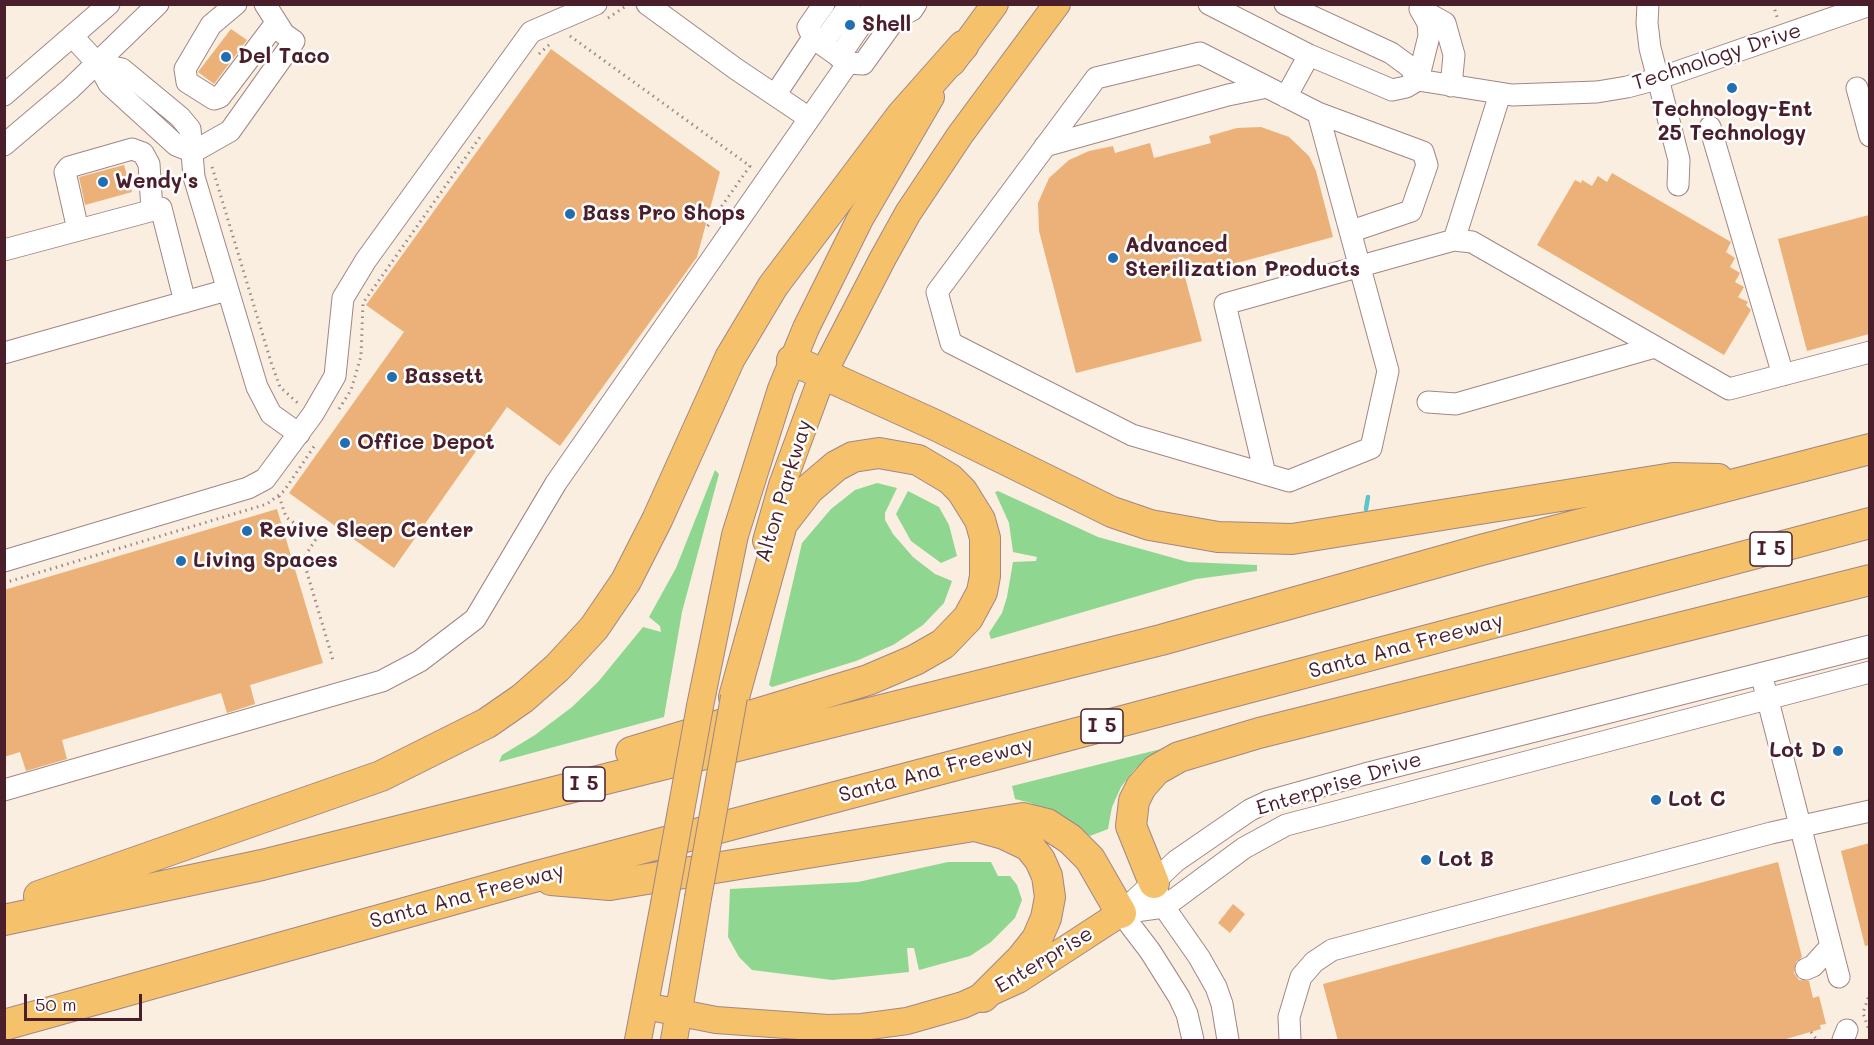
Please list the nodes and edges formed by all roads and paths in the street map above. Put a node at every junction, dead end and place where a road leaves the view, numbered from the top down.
1 (109, 4) edge
2 (158, 4) edge
3 (236, 4) edge
4 (265, 4) edge
5 (596, 4) edge
6 (647, 4) edge
7 (824, 4) edge
8 (850, 4) edge
9 (877, 4) edge
10 (916, 4) edge
11 (994, 4) edge
12 (1057, 4) edge
13 (1209, 4) edge
14 (1285, 4) edge
15 (1648, 4) edge
16 (1869, 4) edge
17 (896, 18) junction
18 (276, 23) junction
19 (568, 34) dead end
20 (72, 37) junction
21 (963, 46) junction
22 (831, 51) junction
23 (1309, 55) junction
24 (98, 64) junction
25 (1657, 80) junction
26 (1418, 81) junction
27 (1451, 86) junction
28 (1857, 88) dead end
29 (1276, 92) junction
30 (775, 94) junction
31 (1500, 94) junction
32 (4, 95) edge
33 (1318, 113) junction
34 (809, 118) junction
35 (1710, 126) dead end
36 (1869, 136) edge
37 (4, 145) edge
38 (1045, 146) junction
39 (193, 152) junction
40 (1678, 185) dead end
41 (152, 210) junction
42 (707, 227) dead end
43 (78, 230) junction
44 (1352, 231) junction
45 (1454, 240) junction
46 (4, 250) edge
47 (1362, 267) junction
48 (227, 290) junction
49 (185, 302) junction
50 (1655, 347) junction
51 (1869, 352) edge
52 (4, 353) edge
53 (792, 360) junction
54 (823, 374) junction
55 (1783, 375) junction
56 (1428, 402) dead end
57 (299, 434) junction
58 (1869, 449) edge
59 (1265, 474) junction
60 (1751, 481) junction
61 (279, 496) dead end
62 (1869, 523) edge
63 (4, 561) edge
64 (1869, 580) edge
65 (1869, 646) edge
66 (333, 660) dead end
67 (1761, 672) junction
68 (1869, 672) edge
69 (734, 697) junction
70 (1767, 698) junction
71 (4, 790) edge
72 (1869, 811) edge
73 (970, 825) junction
74 (1799, 827) junction
75 (255, 866) junction
76 (530, 878) junction
77 (1159, 895) junction
78 (4, 906) edge
79 (1121, 913) junction
80 (4, 920) edge
81 (1830, 947) junction
82 (1806, 969) dead end
83 (1839, 977) dead end
84 (1869, 992) edge
85 (983, 997) junction
86 (645, 1006) junction
87 (677, 1012) junction
88 (4, 1025) edge
89 (1811, 1032) dead end
90 (1869, 1033) edge
91 (638, 1041) edge
92 (674, 1041) edge
93 (1193, 1041) edge
94 (1228, 1041) edge
95 (1290, 1041) edge
96 (1817, 1041) edge

1 - 20 street
2 - 24 street
3 - 18 street
4 - 18 street
5 - 57 street
6 - 30 street
7 - 22 street
8 - 22 street
9 - 17 street
9 - 22 street
10 - 17 street
11 - 21 main road, Alton Parkway
12 - 54 main road, Alton Parkway
13 - 23 street, Technology Drive
14 - 26 street
15 - 25 street
16 - 25 street, Technology Drive
17 - 22 street
18 - 39 street
19 - 42 path
20 - 24 street
20 - 32 street
21 - 53 main road, Alton Parkway
21 - 78 highway
22 - 30 street
22 - 34 street
23 - 26 street, Technology Drive
23 - 29 street
24 - 37 street
24 - 39 street
25 - 31 street, Technology Drive
25 - 40 street
26 - 27 street, Technology Drive
26 - 27 street
27 - 31 street, Technology Drive
28 - 36 street
29 - 33 street
29 - 38 street
29 - 38 street
30 - 34 street
31 - 45 street
33 - 44 street
33 - 44 street
34 - 71 street
35 - 55 street
38 - 59 street
39 - 48 street
41 - 43 street
41 - 43 street
41 - 49 street
43 - 46 street
44 - 47 street
45 - 47 street
45 - 50 street
47 - 59 street
47 - 59 street
48 - 49 street
48 - 57 street
49 - 52 street
50 - 55 street
50 - 56 street
51 - 55 street
53 - 54 highway
53 - 86 main road, Alton Parkway, bridge
54 - 60 highway
54 - 69 main road, Alton Parkway
57 - 63 street
58 - 60 highway, I 5
60 - 75 highway, I 5
61 - 66 path
62 - 76 highway, Santa Ana Freeway / I 5
64 - 77 highway
65 - 67 street, Enterprise Drive
67 - 70 street
67 - 77 street, Enterprise Drive
68 - 70 street, Enterprise Drive
69 - 75 highway
69 - 87 main road, Alton Parkway, bridge
70 - 74 street
70 - 77 street, Enterprise Drive
72 - 74 street
73 - 76 highway
73 - 79 highway
73 - 85 highway
74 - 81 street
74 - 95 street
75 - 80 highway, I 5
76 - 88 highway, Santa Ana Freeway / I 5
77 - 79 street, Enterprise Drive
77 - 94 street
79 - 85 main road, Enterprise
79 - 93 street
81 - 82 street
81 - 83 street
84 - 90 path
85 - 87 main road, Enterprise
86 - 87 main road, Enterprise
86 - 91 main road, Alton Parkway
87 - 92 main road, Alton Parkway
89 - 96 path

